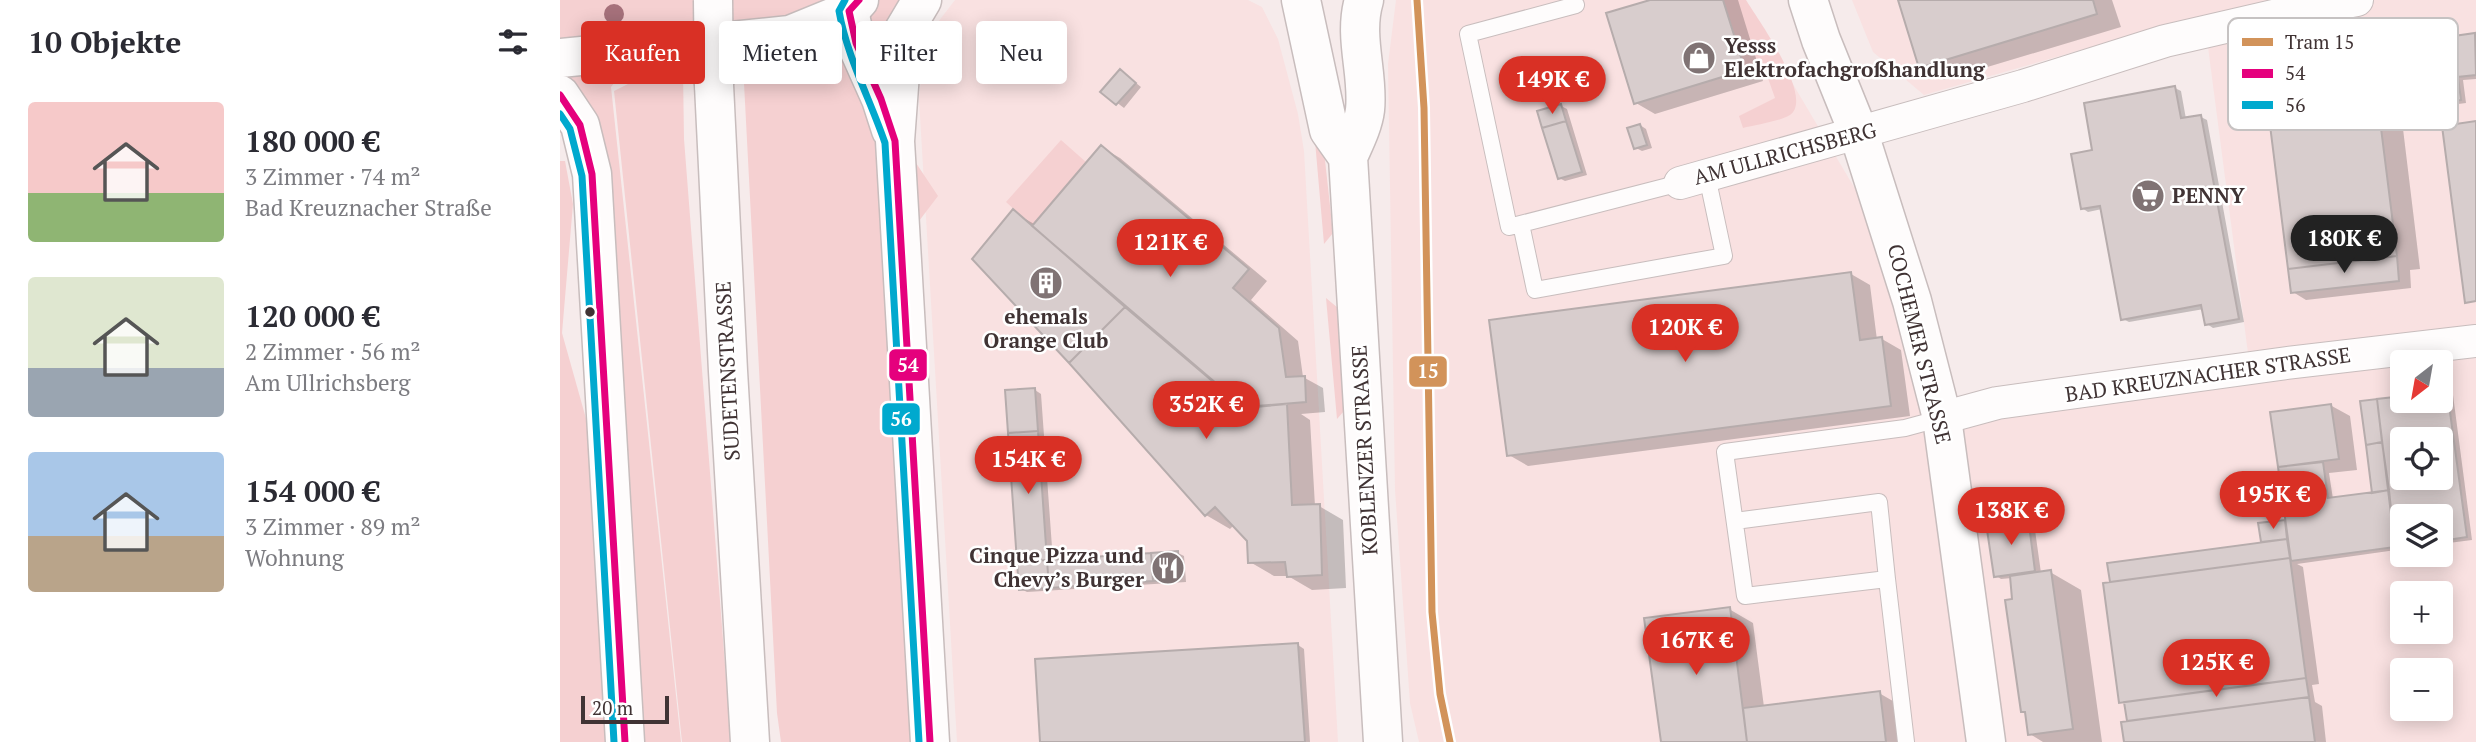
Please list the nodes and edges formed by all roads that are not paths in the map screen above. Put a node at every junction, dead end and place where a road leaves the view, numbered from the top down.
1 (713, 0) edge
2 (922, 0) edge
3 (1301, 0) edge
4 (1335, 0) edge
5 (1364, 0) edge
6 (1790, 0) edge
7 (1808, 0) edge
8 (2357, 0) edge
9 (854, 5) edge
10 (1576, 5) dead end
11 (2261, 18) edge
12 (2228, 26) edge
13 (1821, 40) junction
14 (560, 58) edge
15 (560, 95) edge
16 (1859, 134) junction
17 (895, 141) junction
18 (1352, 147) junction
19 (1693, 179) junction
20 (1521, 224) junction
21 (2476, 341) edge
22 (1942, 418) junction
23 (1735, 521) junction
24 (1887, 579) junction
25 (625, 742) edge
26 (750, 742) edge
27 (930, 742) edge
28 (1383, 742) edge
29 (1906, 742) edge
30 (1986, 742) edge

1 - 26 main road, SUDETENSTRASSE, bridge
2 - 17 main road
3 - 18 main road
4 - 18 main road, KOBLENZER STRASSE
5 - 18 main road, KOBLENZER STRASSE
6 - 13 main road, COCHEMER STRASSE
7 - 13 main road, COCHEMER STRASSE
8 - 11 street, AM ULLRICHSBERG
9 - 14 main road
9 - 17 main road
10 - 20 lane
12 - 16 street, AM ULLRICHSBERG
13 - 16 main road, COCHEMER STRASSE
15 - 25 main road
16 - 19 street, AM ULLRICHSBERG
16 - 22 main road, COCHEMER STRASSE
17 - 27 main road
18 - 28 main road, KOBLENZER STRASSE
19 - 20 lane, AM ULLRICHSBERG
19 - 20 lane
21 - 22 street, BAD KREUZNACHER STRASSE
22 - 23 lane
22 - 30 main road, COCHEMER STRASSE
23 - 24 lane
23 - 24 lane
24 - 29 lane

